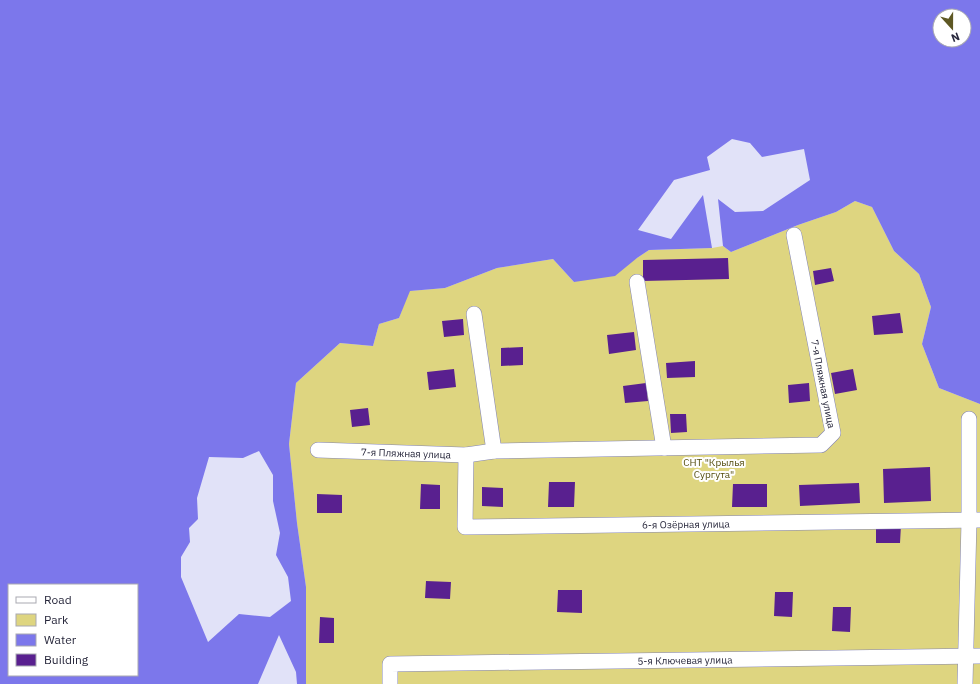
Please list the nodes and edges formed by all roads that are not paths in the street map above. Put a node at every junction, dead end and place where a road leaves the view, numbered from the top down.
1 (794, 235) dead end
2 (638, 282) dead end
3 (474, 314) dead end
4 (969, 419) dead end
5 (664, 448) junction
6 (318, 450) dead end
7 (494, 451) junction
8 (466, 455) junction
9 (974, 520) edge
10 (973, 656) edge
11 (390, 684) edge
12 (965, 684) edge

1 - 5 street, 7-я Пляжная улица
2 - 5 street
3 - 7 street
4 - 9 street
5 - 7 street, 7-я Пляжная улица
6 - 8 street, 7-я Пляжная улица
7 - 8 street, 7-я Пляжная улица
8 - 9 street, 6-я Озёрная улица
9 - 10 street
10 - 11 street, 5-я Ключевая улица
10 - 12 street

